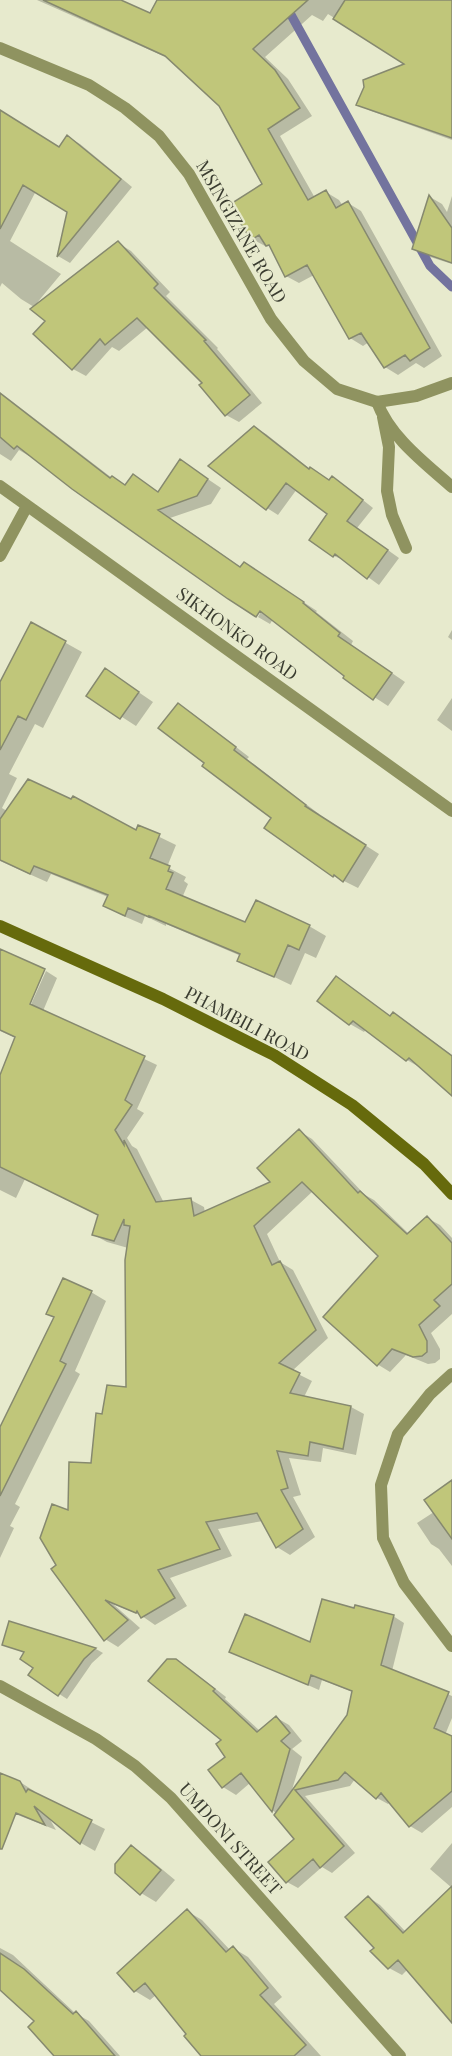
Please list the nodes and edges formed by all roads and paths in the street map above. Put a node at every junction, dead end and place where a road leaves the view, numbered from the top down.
1 (0, 48) edge
2 (452, 383) edge
3 (377, 402) junction
4 (382, 417) junction
5 (0, 486) edge
6 (452, 487) edge
7 (27, 506) junction
8 (406, 548) dead end
9 (0, 556) edge
10 (452, 811) edge
11 (0, 926) edge
12 (452, 1194) edge
13 (452, 1374) edge
14 (452, 1646) edge
15 (0, 1686) edge
16 (400, 2056) edge

1 - 3 street, MSINGIZANE ROAD
2 - 3 street, MSINGIZANE ROAD
3 - 4 street
4 - 6 street
4 - 8 street
5 - 7 street, SIKHONKO ROAD
7 - 9 street
7 - 10 street, SIKHONKO ROAD
11 - 12 street, PHAMBILI ROAD
13 - 14 street
15 - 16 street, UMDONI STREET

